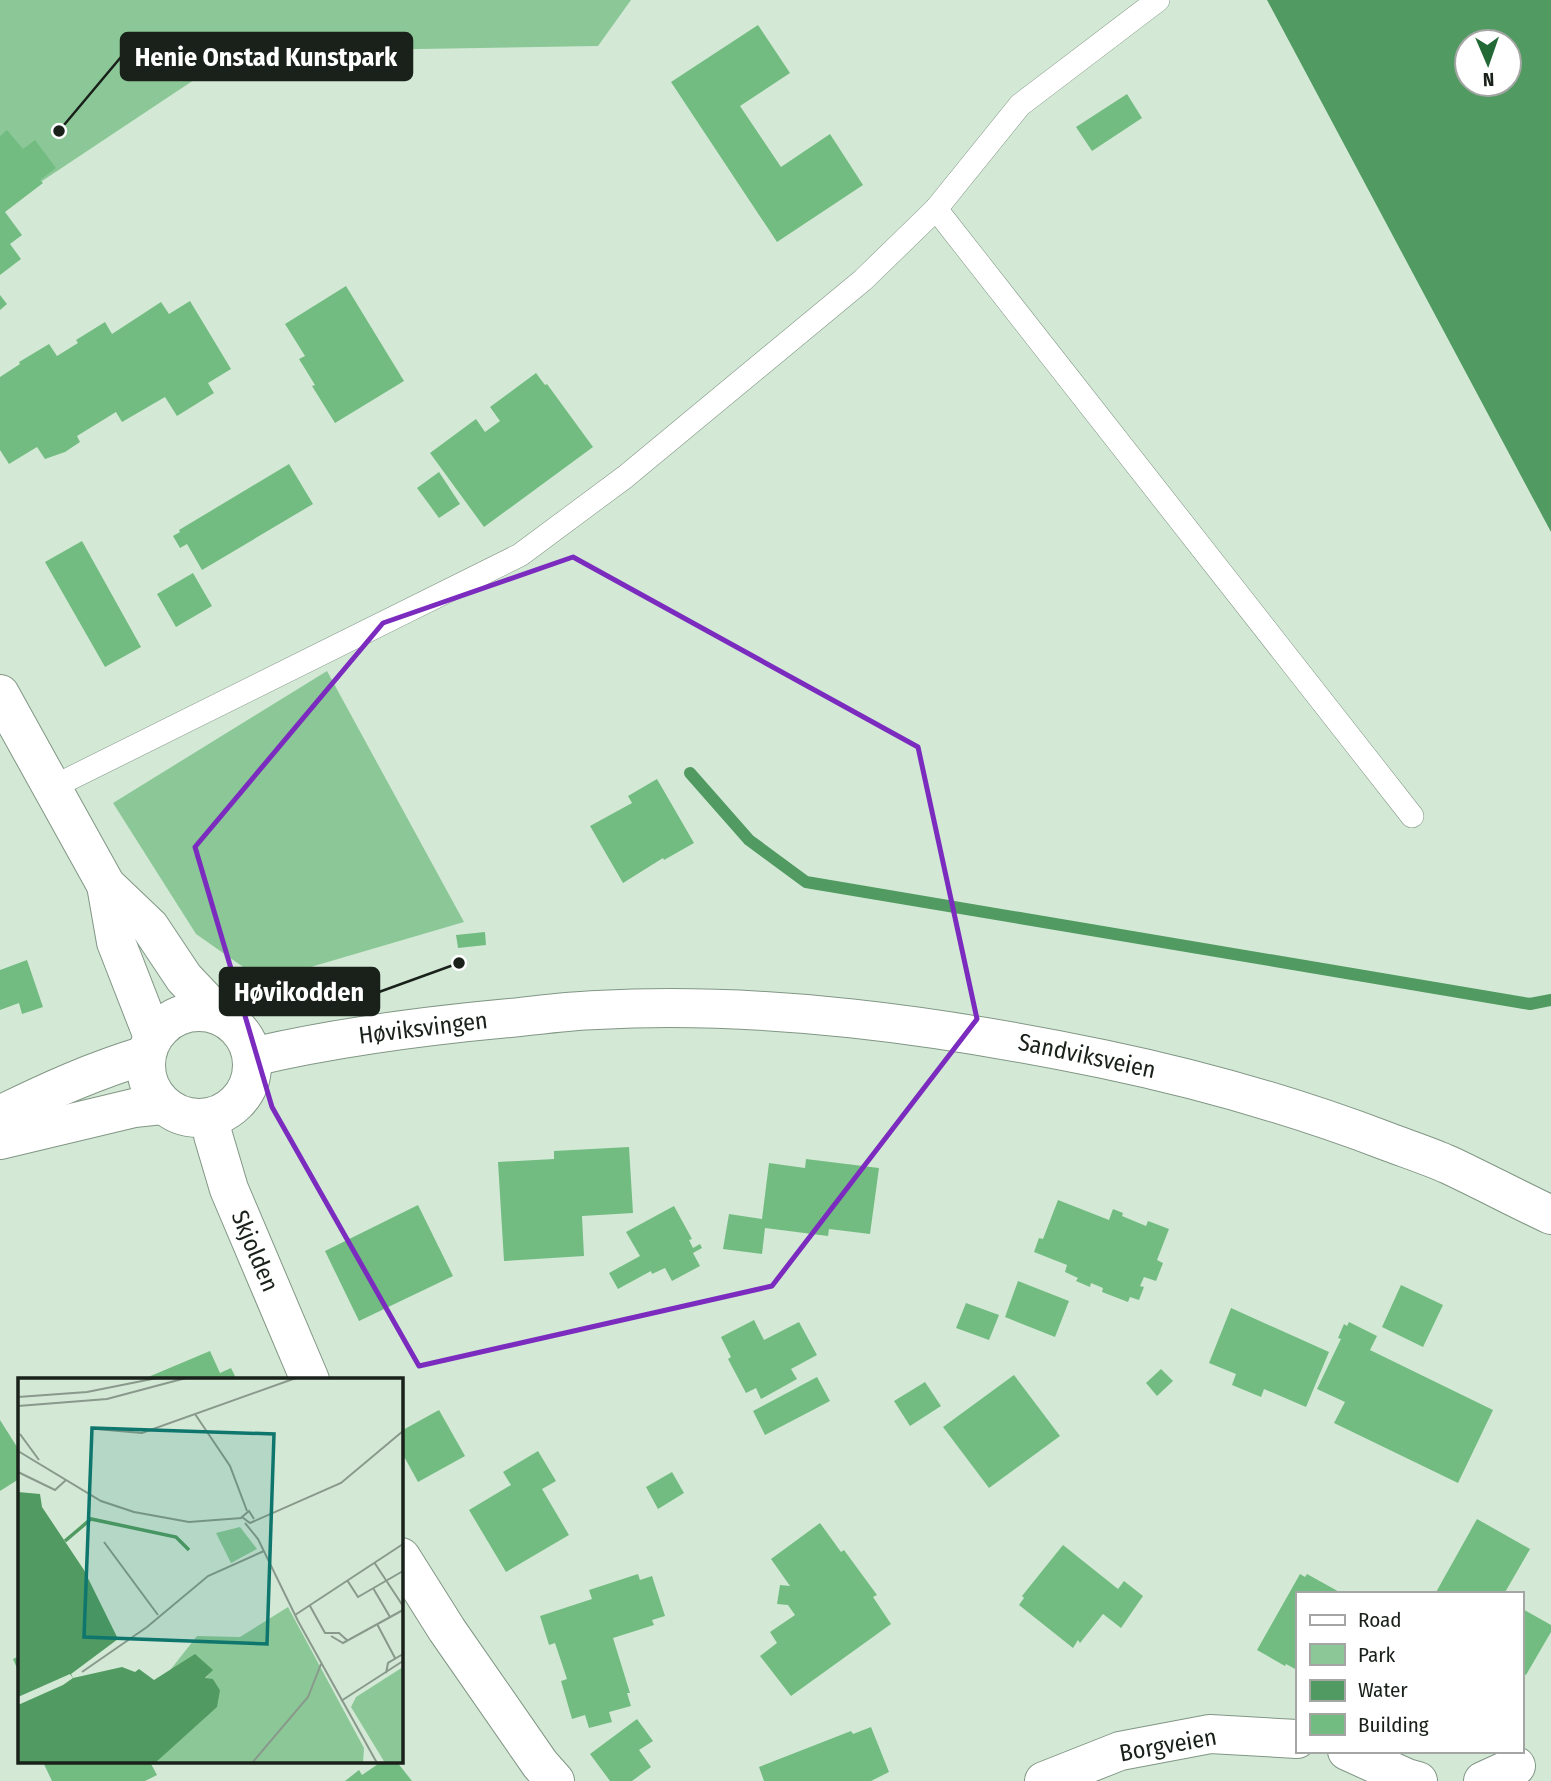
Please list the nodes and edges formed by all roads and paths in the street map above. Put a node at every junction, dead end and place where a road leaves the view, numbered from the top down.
1 (1158, 0) edge
2 (936, 209) junction
3 (0, 694) edge
4 (51, 788) junction
5 (1412, 816) dead end
6 (106, 885) junction
7 (597, 1010) joint
8 (219, 1015) junction
9 (149, 1046) junction
10 (252, 1056) junction
11 (162, 1105) junction
12 (0, 1115) edge
13 (211, 1118) junction
14 (0, 1140) edge
15 (1551, 1215) edge
16 (309, 1378) edge
17 (402, 1559) edge
18 (1296, 1739) edge
19 (1351, 1753) edge
20 (555, 1781) edge
21 (1044, 1781) edge
22 (1418, 1781) edge

1 - 2 lane
2 - 4 lane
2 - 5 lane
3 - 4 main road
4 - 6 main road
6 - 8 main road
6 - 9 main road
7 - 10 main road, Høviksvingen
7 - 15 main road, Sandviksveien
8 - 9 main road
8 - 10 main road
9 - 11 main road
9 - 12 main road
10 - 13 main road
11 - 13 main road
11 - 14 main road
13 - 16 main road, Skjolden
17 - 20 main road
18 - 21 main road, Borgveien
19 - 22 main road

